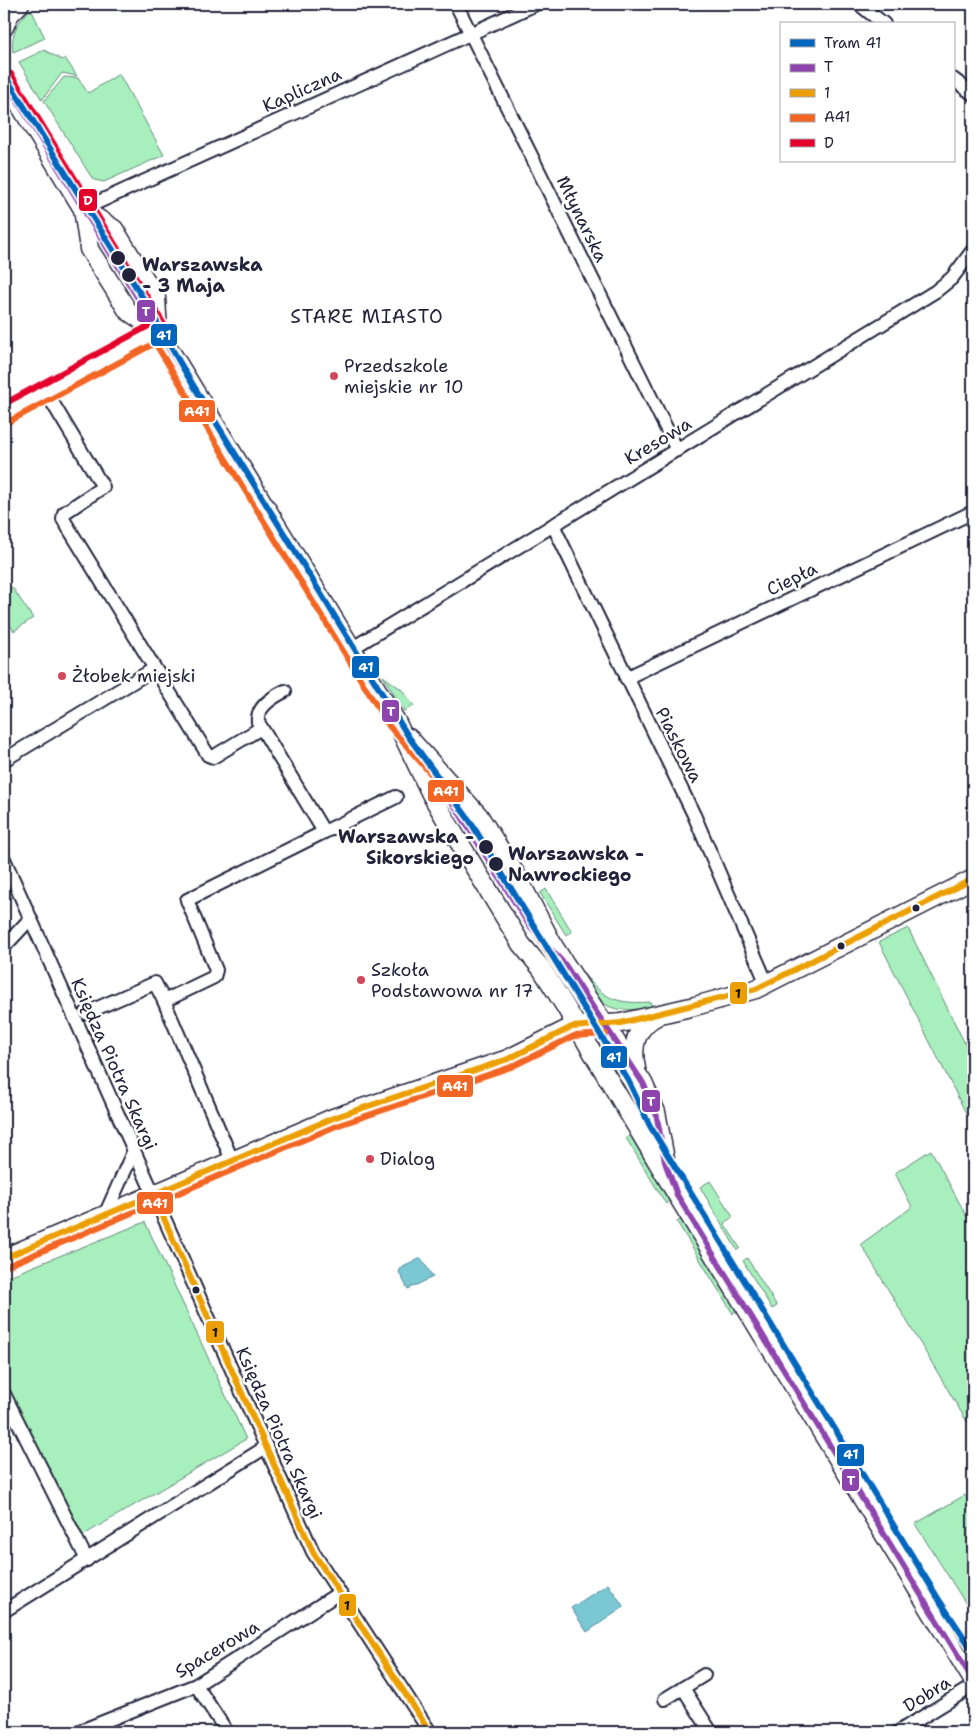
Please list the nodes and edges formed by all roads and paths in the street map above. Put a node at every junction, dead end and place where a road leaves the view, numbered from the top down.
1 (20, 4) edge
2 (456, 4) edge
3 (536, 4) edge
4 (859, 4) edge
5 (882, 22) edge
6 (4, 27) edge
7 (471, 34) junction
8 (4, 78) edge
9 (954, 80) edge
10 (973, 94) edge
11 (83, 209) junction
12 (973, 250) edge
13 (158, 331) junction
14 (46, 392) junction
15 (4, 414) edge
16 (677, 450) junction
17 (973, 512) edge
18 (553, 525) junction
19 (351, 649) junction
20 (154, 668) junction
21 (626, 678) junction
22 (285, 691) dead end
23 (396, 721) junction
24 (260, 728) junction
25 (4, 760) edge
26 (396, 797) dead end
27 (324, 832) junction
28 (4, 859) edge
29 (973, 879) edge
30 (30, 919) junction
31 (4, 946) edge
32 (767, 984) junction
33 (164, 1000) junction
34 (86, 1013) dead end
35 (659, 1014) junction
36 (605, 1025) junction
37 (577, 1026) junction
38 (638, 1074) junction
39 (134, 1150) junction
40 (232, 1160) junction
41 (153, 1194) junction
42 (677, 1195) junction
43 (105, 1215) junction
44 (4, 1258) edge
45 (4, 1394) edge
46 (266, 1447) junction
47 (87, 1560) junction
48 (339, 1593) junction
49 (4, 1611) edge
50 (704, 1675) dead end
51 (973, 1680) edge
52 (196, 1686) junction
53 (973, 1686) edge
54 (683, 1688) junction
55 (665, 1699) dead end
56 (82, 1731) edge
57 (228, 1732) edge
58 (430, 1732) edge
59 (711, 1732) edge
60 (898, 1732) edge

1 - 6 street
2 - 7 street, Młynarska
3 - 7 street, Kapliczna
4 - 5 street
7 - 11 street, Kapliczna
7 - 16 street, Młynarska
8 - 11 street
9 - 10 street
11 - 13 street
11 - 13 street
12 - 16 street, Kresowa
13 - 14 street
13 - 19 street
14 - 15 street
14 - 20 street
16 - 18 street, Kresowa
17 - 21 street, Ciepła
18 - 19 street, Kresowa
18 - 21 street, Piaskowa
19 - 23 street
20 - 24 street
20 - 25 street
21 - 32 street, Piaskowa
22 - 24 street
23 - 36 street
23 - 37 street
24 - 27 street
26 - 27 street
27 - 33 street
28 - 30 street, Księdza Piotra Skargi
29 - 32 street
30 - 31 street
30 - 39 street, Księdza Piotra Skargi
32 - 35 street
33 - 34 street
33 - 40 street
35 - 36 street
35 - 38 street
36 - 37 street
36 - 38 street
37 - 40 street
37 - 42 street
38 - 42 street
39 - 41 street, Księdza Piotra Skargi
39 - 43 street
40 - 41 street
41 - 43 street
41 - 46 street, Księdza Piotra Skargi
42 - 51 street
43 - 44 street
45 - 47 street
46 - 47 street
46 - 48 street, Księdza Piotra Skargi
47 - 49 street
48 - 52 street, Spacerowa
48 - 58 street, Księdza Piotra Skargi
50 - 54 street
52 - 56 street, Spacerowa
52 - 57 street
53 - 60 street, Dobra
54 - 55 street
54 - 59 street

